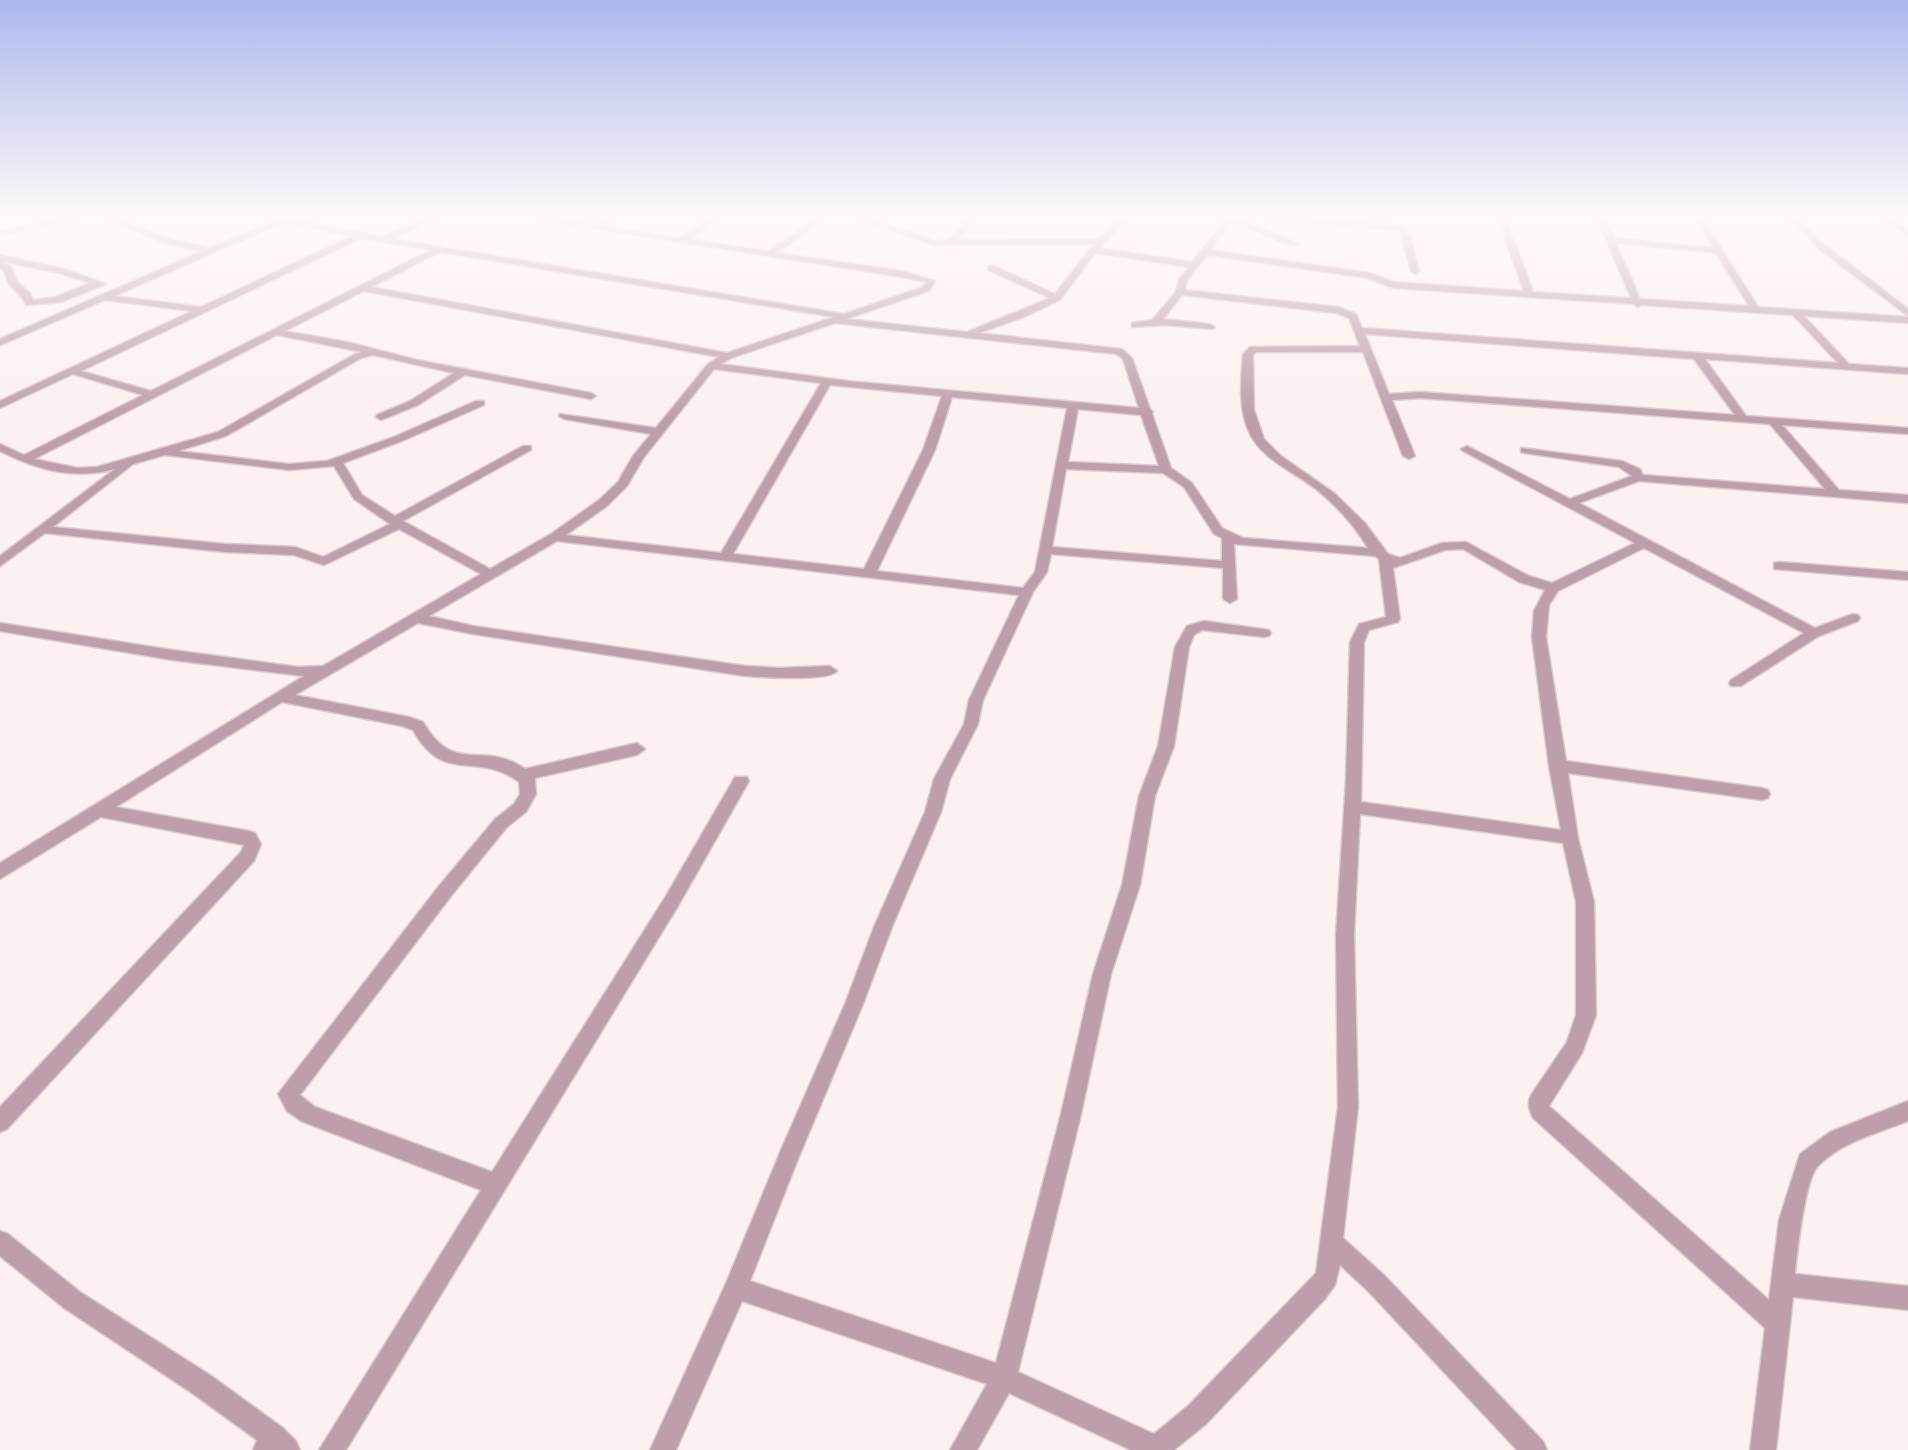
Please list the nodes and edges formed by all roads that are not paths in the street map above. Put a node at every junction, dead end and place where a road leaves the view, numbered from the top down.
1 (14, 284) edge
2 (95, 284) edge
3 (99, 284) edge
4 (131, 284) edge
5 (258, 284) edge
6 (372, 284) edge
7 (650, 284) edge
8 (929, 284) edge
9 (1025, 284) edge
10 (1068, 284) edge
11 (1182, 284) edge
12 (1390, 284) edge
13 (1526, 284) edge
14 (1627, 284) edge
15 (1739, 284) edge
16 (1870, 284) edge
17 (363, 288) junction
18 (118, 289) junction
19 (1180, 292) junction
20 (1530, 295) junction
21 (102, 297) junction
22 (1057, 298) junction
23 (1638, 304) junction
24 (202, 310) junction
25 (1756, 311) junction
26 (1908, 313) edge
27 (1797, 314) junction
28 (845, 316) junction
29 (834, 320) junction
30 (1908, 320) edge
31 (1155, 322) junction
32 (1136, 325) dead end
33 (1210, 327) dead end
34 (1358, 330) junction
35 (276, 332) junction
36 (966, 335) junction
37 (0, 342) edge
38 (1366, 349) junction
39 (360, 353) junction
40 (728, 356) junction
41 (1698, 357) junction
42 (711, 366) junction
43 (1846, 366) junction
44 (72, 371) junction
45 (1908, 371) edge
46 (463, 372) junction
47 (827, 382) junction
48 (948, 393) junction
49 (154, 395) junction
50 (591, 396) dead end
51 (1386, 397) junction
52 (480, 403) dead end
53 (0, 405) edge
54 (1073, 405) junction
55 (1148, 412) junction
56 (564, 416) dead end
57 (381, 417) dead end
58 (1742, 418) junction
59 (1772, 420) junction
60 (1908, 431) edge
61 (660, 432) junction
62 (0, 447) edge
63 (527, 448) dead end
64 (1467, 449) dead end
65 (1525, 450) dead end
66 (163, 452) junction
67 (1409, 456) dead end
68 (24, 459) junction
69 (133, 461) junction
70 (337, 462) junction
71 (1063, 465) junction
72 (1166, 470) junction
73 (1639, 478) junction
74 (1834, 492) junction
75 (1908, 499) edge
76 (1569, 503) junction
77 (397, 523) junction
78 (46, 530) junction
79 (555, 537) junction
80 (1228, 537) junction
81 (1646, 543) junction
82 (1045, 550) junction
83 (725, 557) junction
84 (1387, 559) junction
85 (0, 562) edge
86 (1228, 565) junction
87 (1779, 566) dead end
88 (490, 574) junction
89 (868, 575) junction
90 (1908, 576) edge
91 (1553, 588) junction
92 (1028, 592) junction
93 (1230, 599) dead end
94 (416, 618) junction
95 (1853, 618) dead end
96 (0, 627) edge
97 (1264, 633) dead end
98 (1814, 633) junction
99 (830, 671) dead end
100 (298, 679) junction
101 (1736, 683) dead end
102 (280, 697) junction
103 (637, 749) dead end
104 (1557, 766) junction
105 (524, 775) junction
106 (741, 781) dead end
107 (1762, 794) dead end
108 (1352, 807) junction
109 (98, 810) junction
110 (1570, 838) junction
111 (0, 872) edge
112 (1908, 1111) edge
113 (0, 1122) edge
114 (497, 1185) junction
115 (0, 1242) edge
116 (1332, 1243) junction
117 (1782, 1284) junction
118 (736, 1288) junction
119 (1908, 1298) edge
120 (1777, 1323) junction
121 (1004, 1378) junction
122 (276, 1446) edge
123 (1158, 1448) edge
124 (332, 1450) edge
125 (663, 1450) edge
126 (963, 1450) edge
127 (1534, 1450) edge
128 (1763, 1450) edge

1 - 2 street
3 - 18 street
4 - 18 street
5 - 24 street
6 - 17 street
7 - 28 street
8 - 28 street
9 - 22 street
10 - 22 street
11 - 19 street
12 - 20 street
13 - 20 street
14 - 23 street
15 - 25 street
16 - 26 street
17 - 35 street
17 - 40 street
18 - 21 street
19 - 31 street
19 - 34 street
20 - 23 street
21 - 24 street
21 - 37 street
22 - 36 street
23 - 25 street
24 - 44 street
25 - 27 street
27 - 30 street
27 - 43 street
28 - 29 street
29 - 36 street
29 - 40 street
31 - 32 street
31 - 33 street
34 - 38 street
34 - 41 street
35 - 39 street
35 - 49 street
36 - 55 street
38 - 51 street
38 - 84 street
39 - 46 street
39 - 66 street
40 - 42 street
41 - 43 street
41 - 58 street
42 - 47 street
42 - 61 street
43 - 45 street
44 - 49 street
44 - 53 street
46 - 50 street
46 - 57 street
47 - 48 street
47 - 83 street
48 - 54 street
48 - 89 street
49 - 68 street
51 - 58 street
51 - 67 street
52 - 70 street
54 - 55 street
54 - 71 street
55 - 72 street
56 - 61 street
58 - 59 street
59 - 60 street
59 - 74 street
61 - 79 street
62 - 68 street
63 - 77 street
64 - 76 street
65 - 73 street
66 - 69 street
66 - 70 street
68 - 69 street
69 - 78 street
70 - 77 street
71 - 72 street
71 - 82 street
72 - 80 street
73 - 74 street
73 - 76 street
74 - 75 street
76 - 81 street
77 - 78 street
77 - 88 street
78 - 85 street
79 - 83 street
79 - 88 street
80 - 84 street
80 - 86 street
81 - 91 street
81 - 98 street
82 - 86 street
82 - 92 street
83 - 89 street
84 - 91 street
84 - 108 street
86 - 93 street
87 - 90 street
88 - 94 street
89 - 92 street
91 - 104 street
92 - 118 street
94 - 99 street
94 - 100 street
95 - 98 street
96 - 100 street
97 - 121 street
98 - 101 street
100 - 102 street
102 - 105 street
102 - 109 street
103 - 105 street
104 - 107 street
104 - 110 street
105 - 114 street
106 - 114 street
108 - 110 street
108 - 116 street
109 - 111 street
109 - 113 street
110 - 120 street
112 - 117 street
114 - 124 street
115 - 122 street
116 - 123 street
116 - 127 street
117 - 119 street
117 - 120 street
118 - 121 street
118 - 125 street
120 - 128 street
121 - 123 street
121 - 126 street

